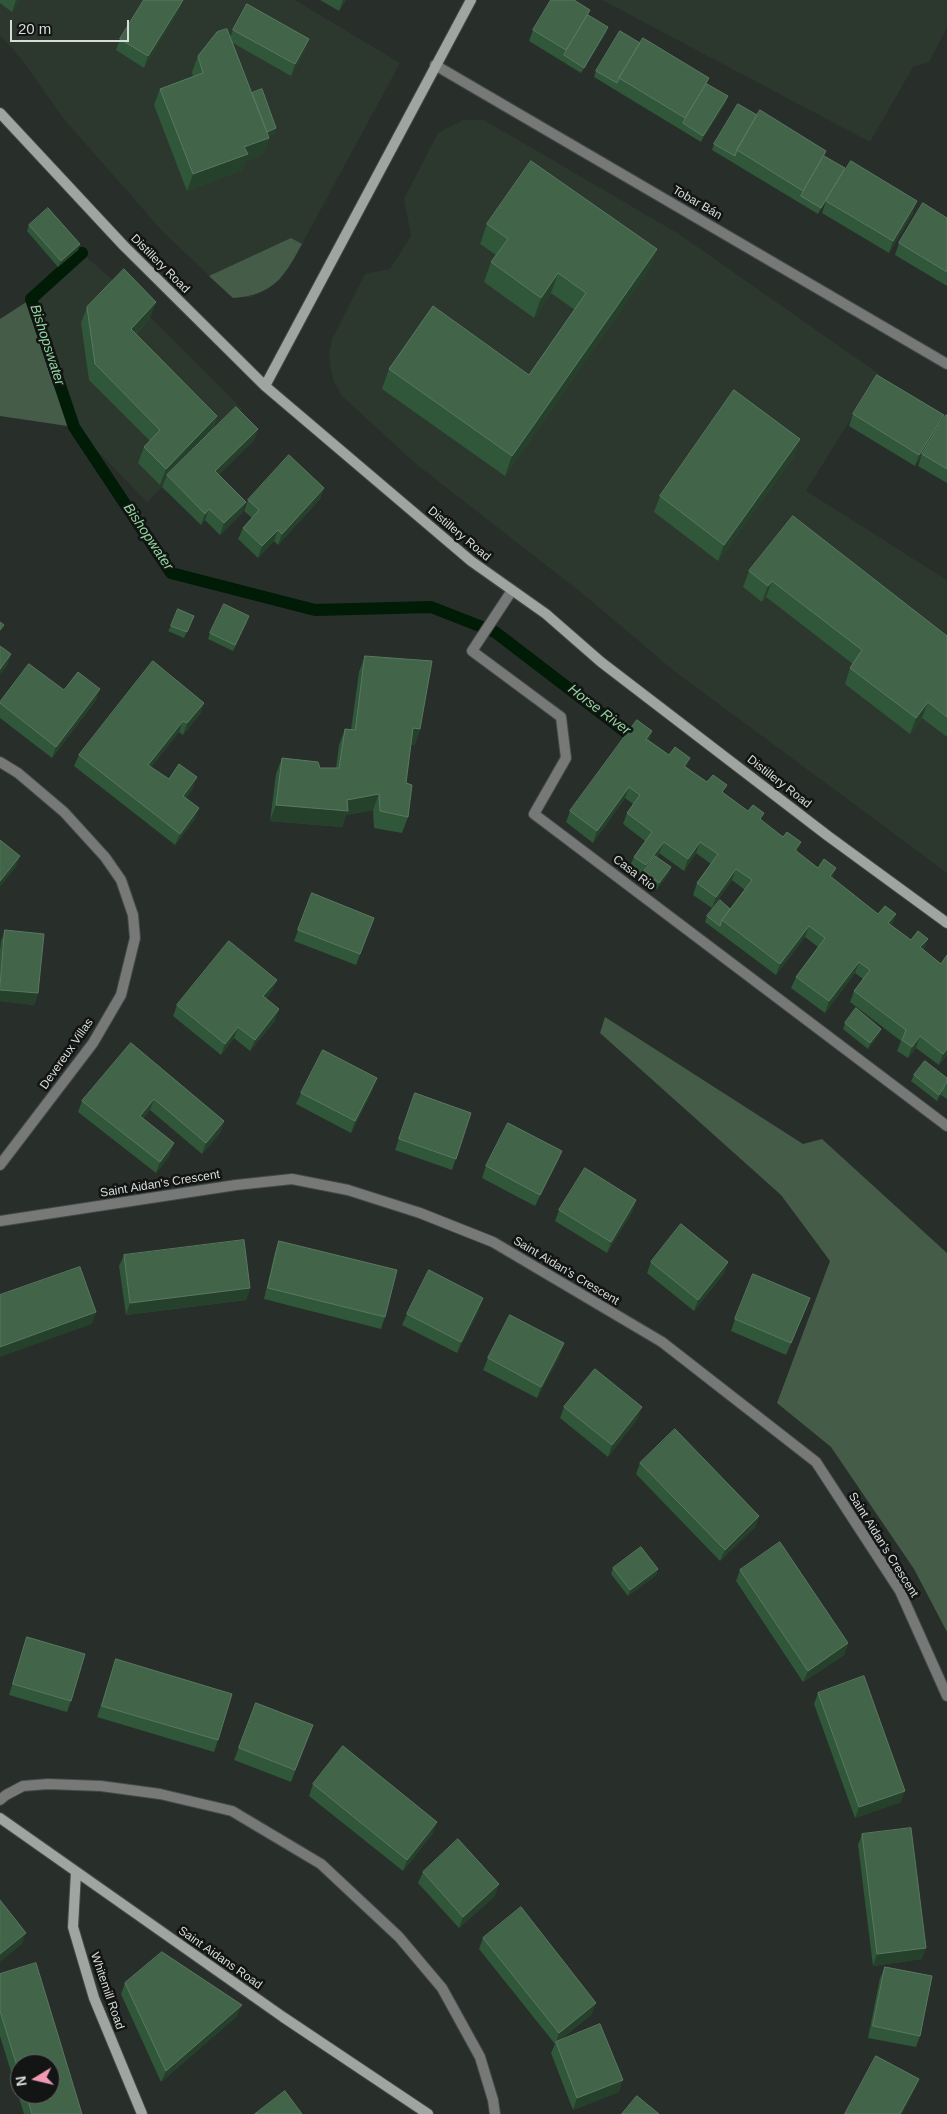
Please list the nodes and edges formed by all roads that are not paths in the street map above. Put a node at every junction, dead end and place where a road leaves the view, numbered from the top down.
1 (471, 0) edge
2 (435, 65) junction
3 (0, 113) edge
4 (947, 364) edge
5 (265, 386) junction
6 (511, 592) junction
7 (0, 762) edge
8 (947, 923) edge
9 (947, 1126) edge
10 (0, 1165) edge
11 (0, 1221) edge
12 (947, 1696) edge
13 (0, 1800) edge
14 (0, 1818) edge
15 (76, 1872) junction
16 (142, 2114) edge
17 (428, 2114) edge
18 (495, 2114) edge

1 - 2 main road
2 - 4 street, Tobar Bán
2 - 5 main road
3 - 5 main road, Distillery Road
5 - 6 main road, Distillery Road
6 - 8 main road, Distillery Road
6 - 9 street, Casa Rio
7 - 10 street, Devereux Villas
11 - 12 street, Saint Aidan's Crescent
13 - 18 street
14 - 15 main road, Saint Aidans Road
15 - 16 main road, Whitemill Road
15 - 17 main road, Saint Aidans Road

